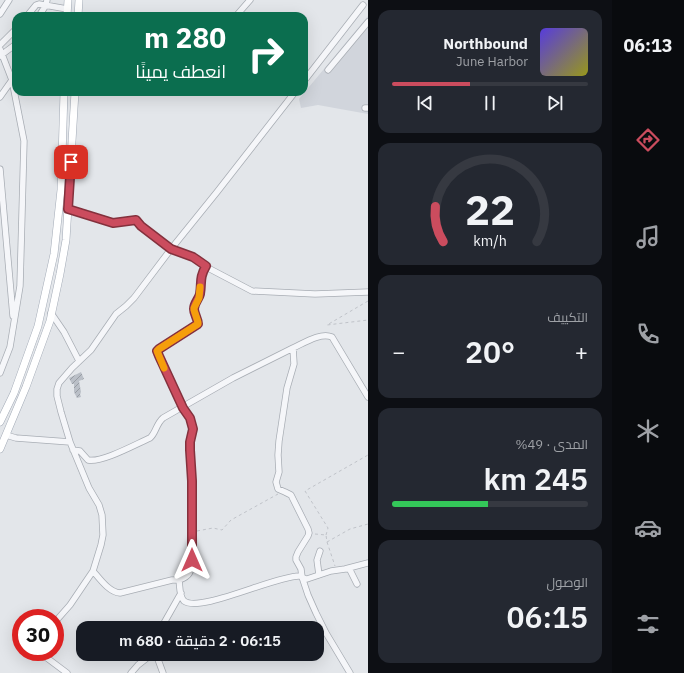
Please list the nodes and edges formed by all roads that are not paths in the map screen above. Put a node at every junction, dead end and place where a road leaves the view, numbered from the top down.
1 (9, 0) edge
2 (68, 0) edge
3 (79, 0) edge
4 (250, 0) edge
5 (47, 3) edge
6 (363, 5) dead end
7 (30, 12) edge
8 (42, 12) edge
9 (67, 12) edge
10 (78, 12) edge
11 (240, 12) edge
12 (0, 14) edge
13 (368, 22) edge
14 (12, 33) edge
15 (0, 44) edge
16 (12, 47) edge
17 (0, 49) edge
18 (1, 56) edge
19 (328, 70) dead end
20 (308, 76) edge
21 (12, 80) joint
22 (15, 96) edge
23 (64, 96) edge
24 (75, 96) edge
25 (292, 96) edge
26 (0, 97) edge
27 (0, 169) edge
28 (68, 209) junction
29 (171, 249) junction
30 (206, 266) junction
31 (368, 292) edge
32 (51, 313) junction
33 (14, 324) junction
34 (293, 348) junction
35 (79, 361) junction
36 (0, 373) edge
37 (368, 397) edge
38 (183, 408) junction
39 (0, 422) edge
40 (6, 435) junction
41 (70, 442) junction
42 (0, 449) edge
43 (73, 450) junction
44 (320, 551) dead end
45 (368, 563) edge
46 (349, 568) junction
47 (93, 571) junction
48 (319, 575) junction
49 (302, 577) junction
50 (179, 580) junction
51 (357, 584) dead end
52 (181, 593) junction
53 (64, 612) edge
54 (165, 621) edge
55 (51, 661) edge
56 (143, 661) edge
57 (159, 661) edge
58 (67, 673) edge
59 (131, 673) edge
60 (163, 673) edge
61 (350, 673) edge

1 - 12 street
2 - 9 main road
3 - 10 main road
4 - 11 street
5 - 7 street
5 - 8 street
5 - 9 street
6 - 20 street
9 - 10 main road
13 - 19 street
14 - 15 street
16 - 18 street
17 - 18 street
18 - 21 street
21 - 26 street
22 - 33 street
23 - 39 main road
24 - 28 main road
25 - 29 street
27 - 33 street
28 - 29 street
28 - 32 main road
29 - 30 street
29 - 35 street
30 - 31 street
30 - 38 street
32 - 35 street
32 - 40 main road
33 - 36 street
34 - 37 street
34 - 38 street
34 - 49 street
35 - 41 street
38 - 43 street
38 - 50 street
40 - 41 street
40 - 42 main road
41 - 43 street
43 - 47 street
44 - 48 street
45 - 46 street
46 - 48 street
46 - 51 street
47 - 50 street
47 - 53 street
48 - 49 street
49 - 52 street
49 - 61 street
50 - 52 street
52 - 54 street
55 - 58 street
56 - 59 street
57 - 60 street

